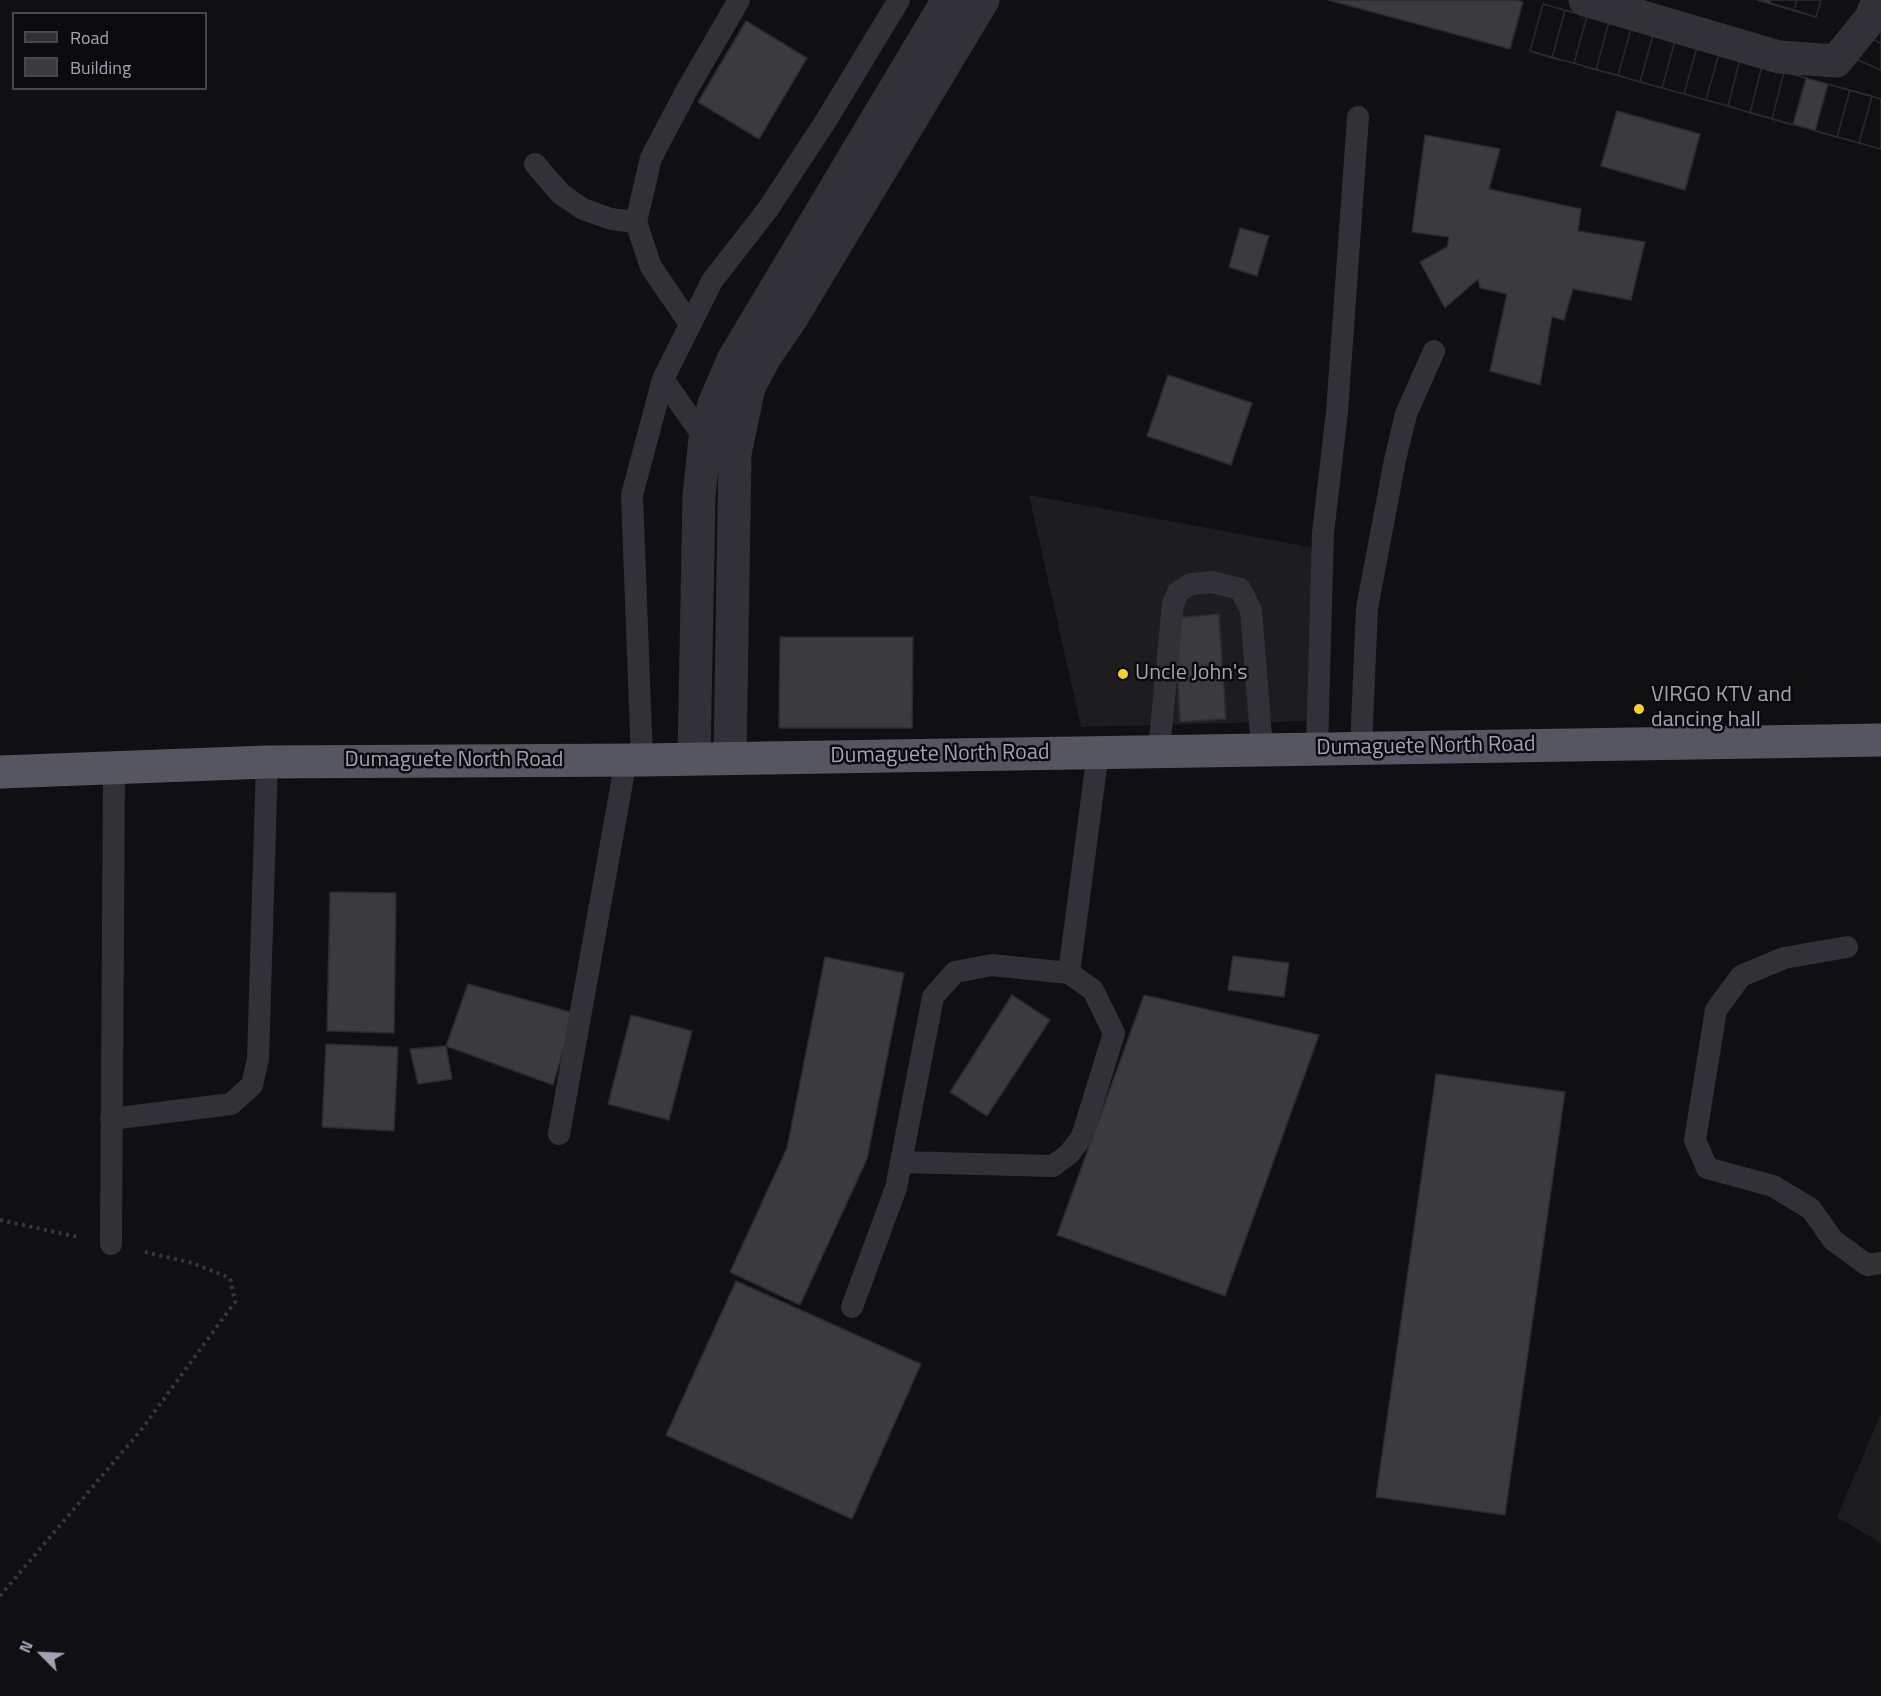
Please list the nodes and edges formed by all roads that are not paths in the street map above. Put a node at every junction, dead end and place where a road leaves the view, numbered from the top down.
1 (739, 0) edge
2 (899, 0) edge
3 (948, 0) edge
4 (982, 0) edge
5 (1585, 0) edge
6 (1878, 0) edge
7 (1358, 117) dead end
8 (535, 164) dead end
9 (636, 222) junction
10 (690, 324) junction
11 (1434, 351) dead end
12 (663, 379) junction
13 (705, 439) junction
14 (1881, 740) edge
15 (1317, 748) junction
16 (1361, 748) junction
17 (1262, 750) junction
18 (1159, 751) junction
19 (1098, 752) junction
20 (694, 758) junction
21 (730, 758) junction
22 (634, 760) junction
23 (267, 762) junction
24 (114, 768) junction
25 (0, 772) edge
26 (1846, 947) dead end
27 (1069, 973) junction
28 (111, 1119) junction
29 (559, 1134) dead end
30 (901, 1162) junction
31 (111, 1244) road end
32 (1881, 1263) edge
33 (852, 1307) dead end

1 - 9 lane
2 - 10 lane
3 - 13 street
4 - 21 street
5 - 6 street
7 - 15 lane
8 - 9 lane
9 - 10 lane
10 - 12 lane
11 - 16 lane
12 - 13 lane
12 - 22 lane
13 - 20 street
14 - 16 highway, Dumaguete North Road
15 - 16 highway, Dumaguete North Road
15 - 17 highway, Dumaguete North Road
17 - 18 highway, Dumaguete North Road
17 - 18 lane
18 - 19 highway, Dumaguete North Road
19 - 21 highway, Dumaguete North Road
19 - 27 lane
20 - 21 highway, Dumaguete North Road
20 - 22 highway, Dumaguete North Road
22 - 23 highway, Dumaguete North Road
22 - 29 lane
23 - 24 highway, Dumaguete North Road
23 - 28 lane
24 - 25 highway, Dumaguete North Road
24 - 28 lane
26 - 32 lane
27 - 30 lane
27 - 30 lane
28 - 31 lane
30 - 33 lane

